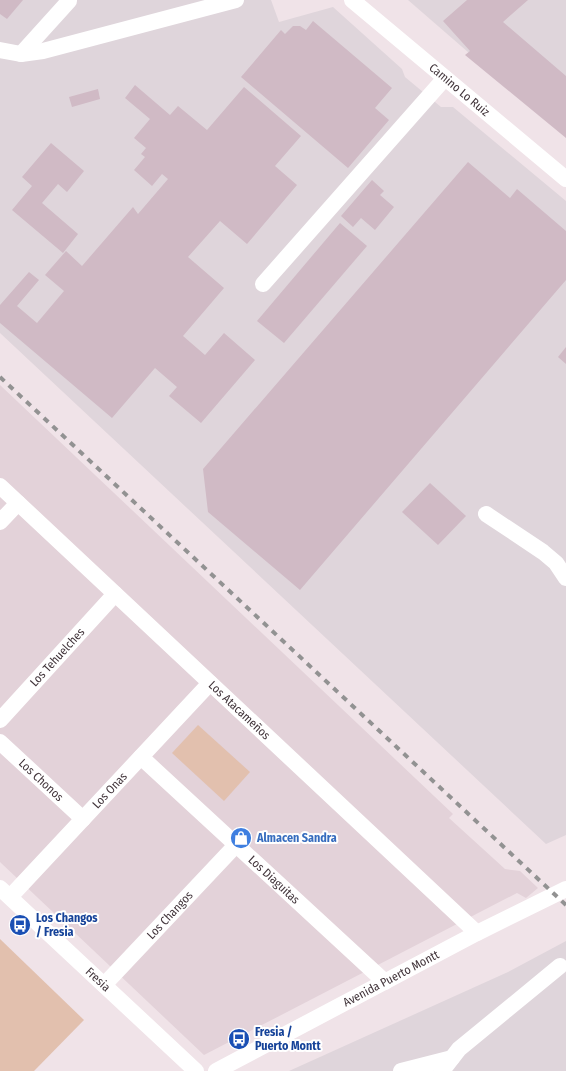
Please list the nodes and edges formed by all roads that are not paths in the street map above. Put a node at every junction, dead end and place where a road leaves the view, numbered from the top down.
1 (236, 0) edge
2 (352, 0) edge
3 (69, 1) edge
4 (0, 50) edge
5 (22, 54) junction
6 (446, 78) junction
7 (566, 180) edge
8 (263, 284) dead end
9 (0, 486) edge
10 (18, 503) junction
11 (486, 514) dead end
12 (0, 522) edge
13 (566, 578) edge
14 (116, 594) junction
15 (210, 683) junction
16 (0, 720) edge
17 (0, 742) edge
18 (141, 757) junction
19 (83, 819) junction
20 (236, 844) junction
21 (566, 889) edge
22 (5, 892) edge
23 (477, 933) junction
24 (560, 966) dead end
25 (385, 982) junction
26 (104, 985) junction
27 (452, 1058) junction
28 (196, 1071) edge
29 (216, 1071) edge
30 (402, 1071) edge
31 (442, 1071) edge

1 - 5 street
2 - 6 street, Camino Lo Ruiz
3 - 5 street
4 - 5 street
6 - 7 street, Camino Lo Ruiz
6 - 8 street
9 - 10 street, Los Atacameños
10 - 12 street
10 - 14 street, Los Atacameños
11 - 13 street
14 - 15 street, Los Atacameños
14 - 16 street, Los Tehuelches
15 - 18 street, Los Onas
15 - 23 street, Los Atacameños
17 - 19 street, Los Chonos
18 - 19 street, Los Onas
18 - 20 street, Los Diaguitas
19 - 22 street, Los Onas
20 - 25 street, Los Diaguitas
20 - 26 street, Los Changos
21 - 23 street, Avenida Puerto Montt
22 - 26 street, Fresia
23 - 25 street, Avenida Puerto Montt
24 - 27 street
25 - 29 street, Avenida Puerto Montt
26 - 28 street, Fresia
27 - 30 street
27 - 31 street

